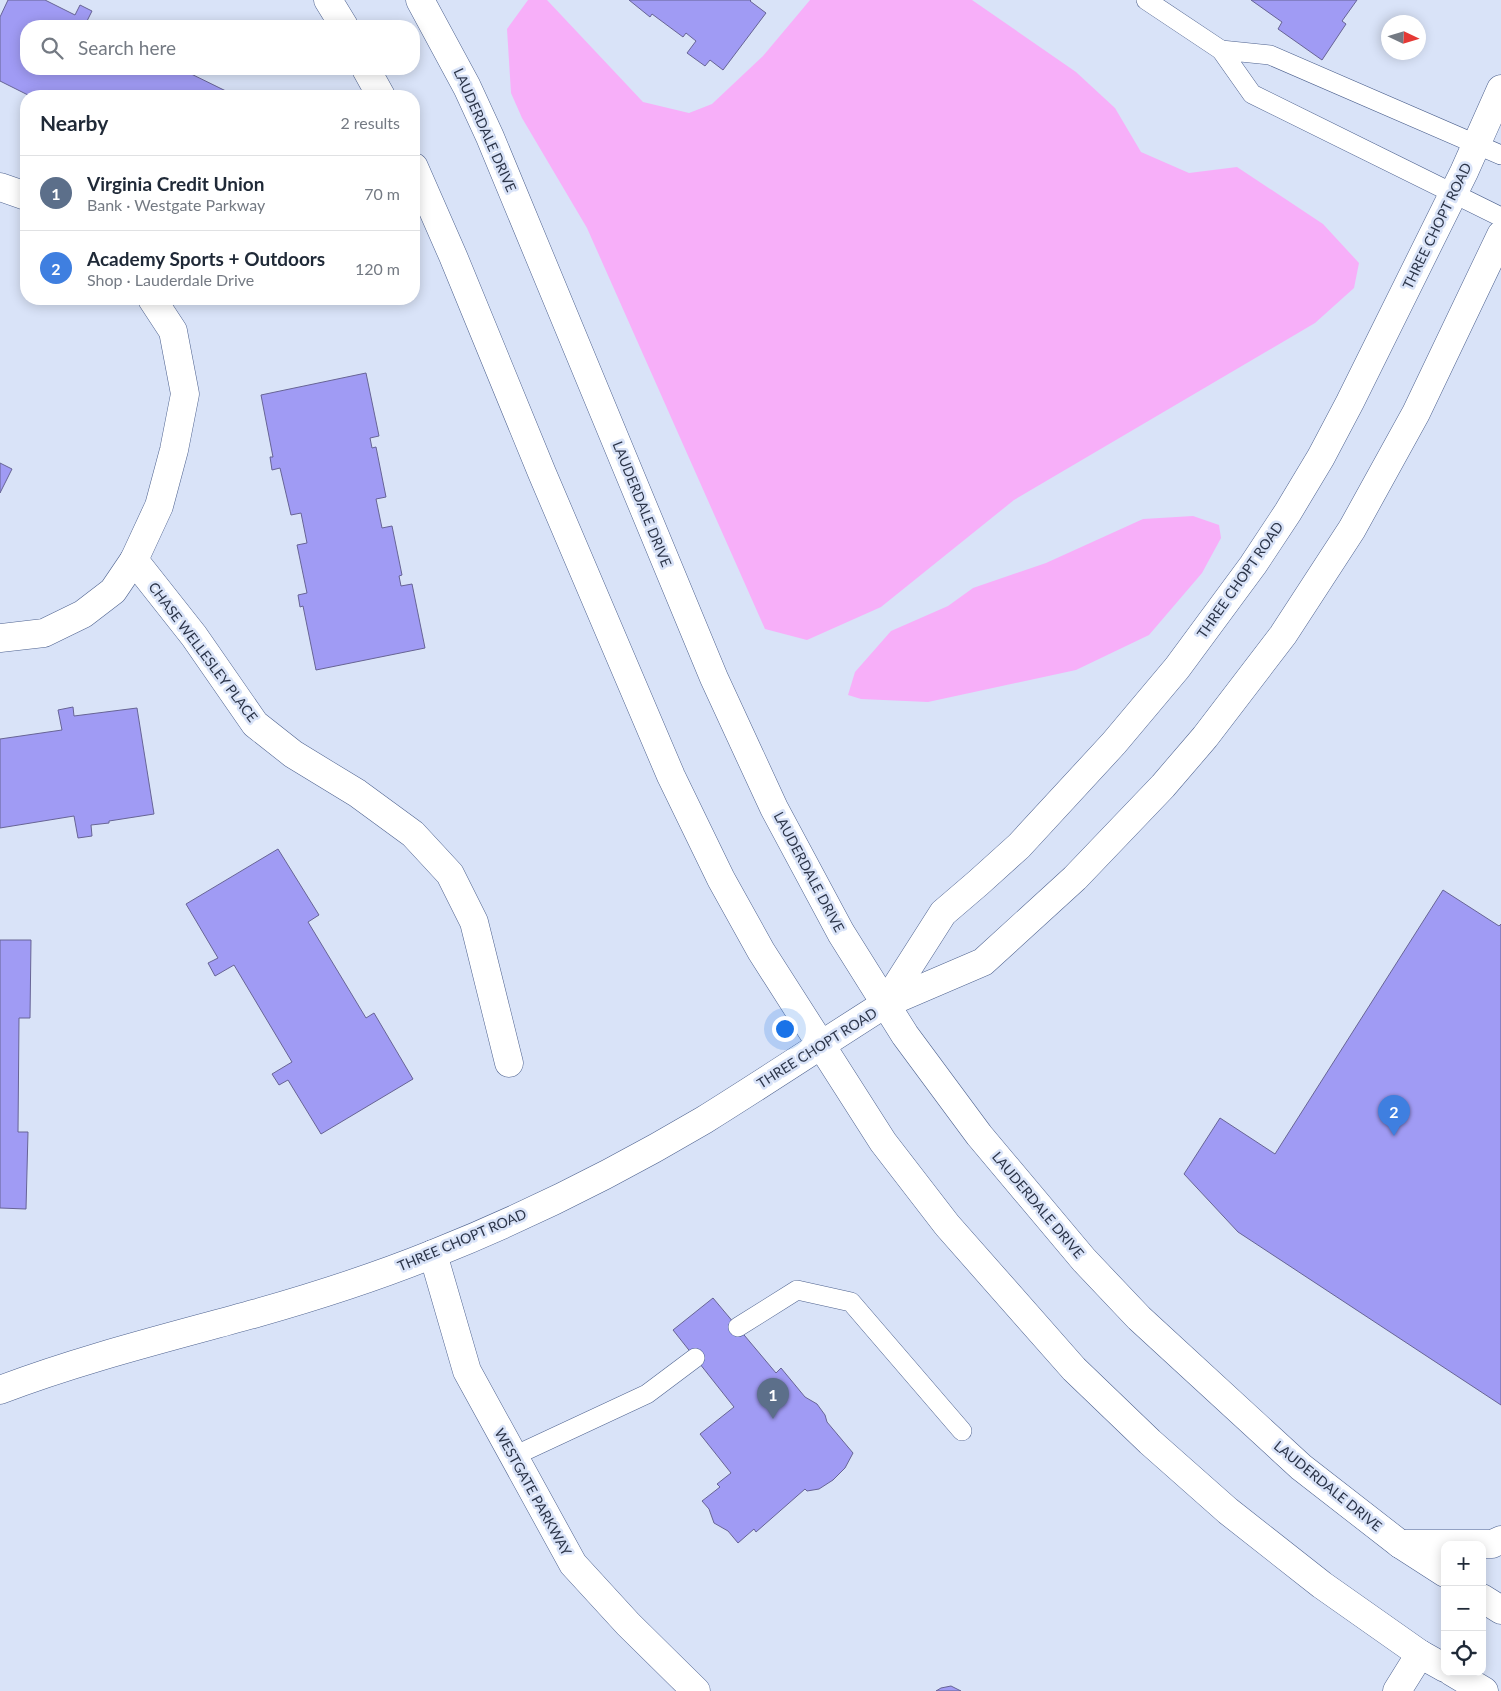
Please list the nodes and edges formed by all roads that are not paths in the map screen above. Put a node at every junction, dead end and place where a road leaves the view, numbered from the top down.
1 (328, 0) edge
2 (420, 0) edge
3 (1146, 0) edge
4 (340, 20) edge
5 (1221, 50) junction
6 (369, 75) edge
7 (1501, 89) edge
8 (378, 90) edge
9 (1476, 144) junction
10 (1501, 155) edge
11 (420, 181) edge
12 (0, 187) edge
13 (1453, 193) junction
14 (20, 194) edge
15 (1501, 216) edge
16 (1501, 235) edge
17 (156, 305) edge
18 (134, 560) junction
19 (0, 638) edge
20 (885, 1004) junction
21 (821, 1045) junction
22 (509, 1063) dead end
23 (433, 1254) junction
24 (738, 1327) dead end
25 (694, 1358) dead end
26 (0, 1390) edge
27 (962, 1431) dead end
28 (514, 1456) junction
29 (1501, 1540) edge
30 (1400, 1544) junction
31 (1441, 1570) edge
32 (1486, 1601) edge
33 (1501, 1610) edge
34 (1420, 1654) junction
35 (1441, 1666) edge
36 (1459, 1676) edge
37 (696, 1691) edge
38 (1397, 1691) edge
39 (1484, 1691) edge

1 - 4 main road
2 - 20 main road, LAUDERDALE DRIVE
3 - 5 lane
5 - 9 lane
5 - 13 lane
6 - 8 main road
7 - 9 main road, THREE CHOPT ROAD
9 - 10 lane
9 - 13 main road, THREE CHOPT ROAD
11 - 21 main road
12 - 14 main road
13 - 15 lane
13 - 20 main road, THREE CHOPT ROAD
16 - 20 main road, THREE CHOPT ROAD
17 - 18 main road
18 - 19 main road
18 - 22 main road, CHASE WELLESLEY PLACE
20 - 21 main road, THREE CHOPT ROAD
20 - 30 main road, LAUDERDALE DRIVE
21 - 23 main road, THREE CHOPT ROAD
21 - 34 main road
23 - 26 main road, THREE CHOPT ROAD
23 - 28 main road, WESTGATE PARKWAY
24 - 27 lane
25 - 28 lane
28 - 37 main road, WESTGATE PARKWAY
29 - 30 main road
30 - 31 main road, LAUDERDALE DRIVE
32 - 33 main road
34 - 35 main road
34 - 38 main road
36 - 39 main road

